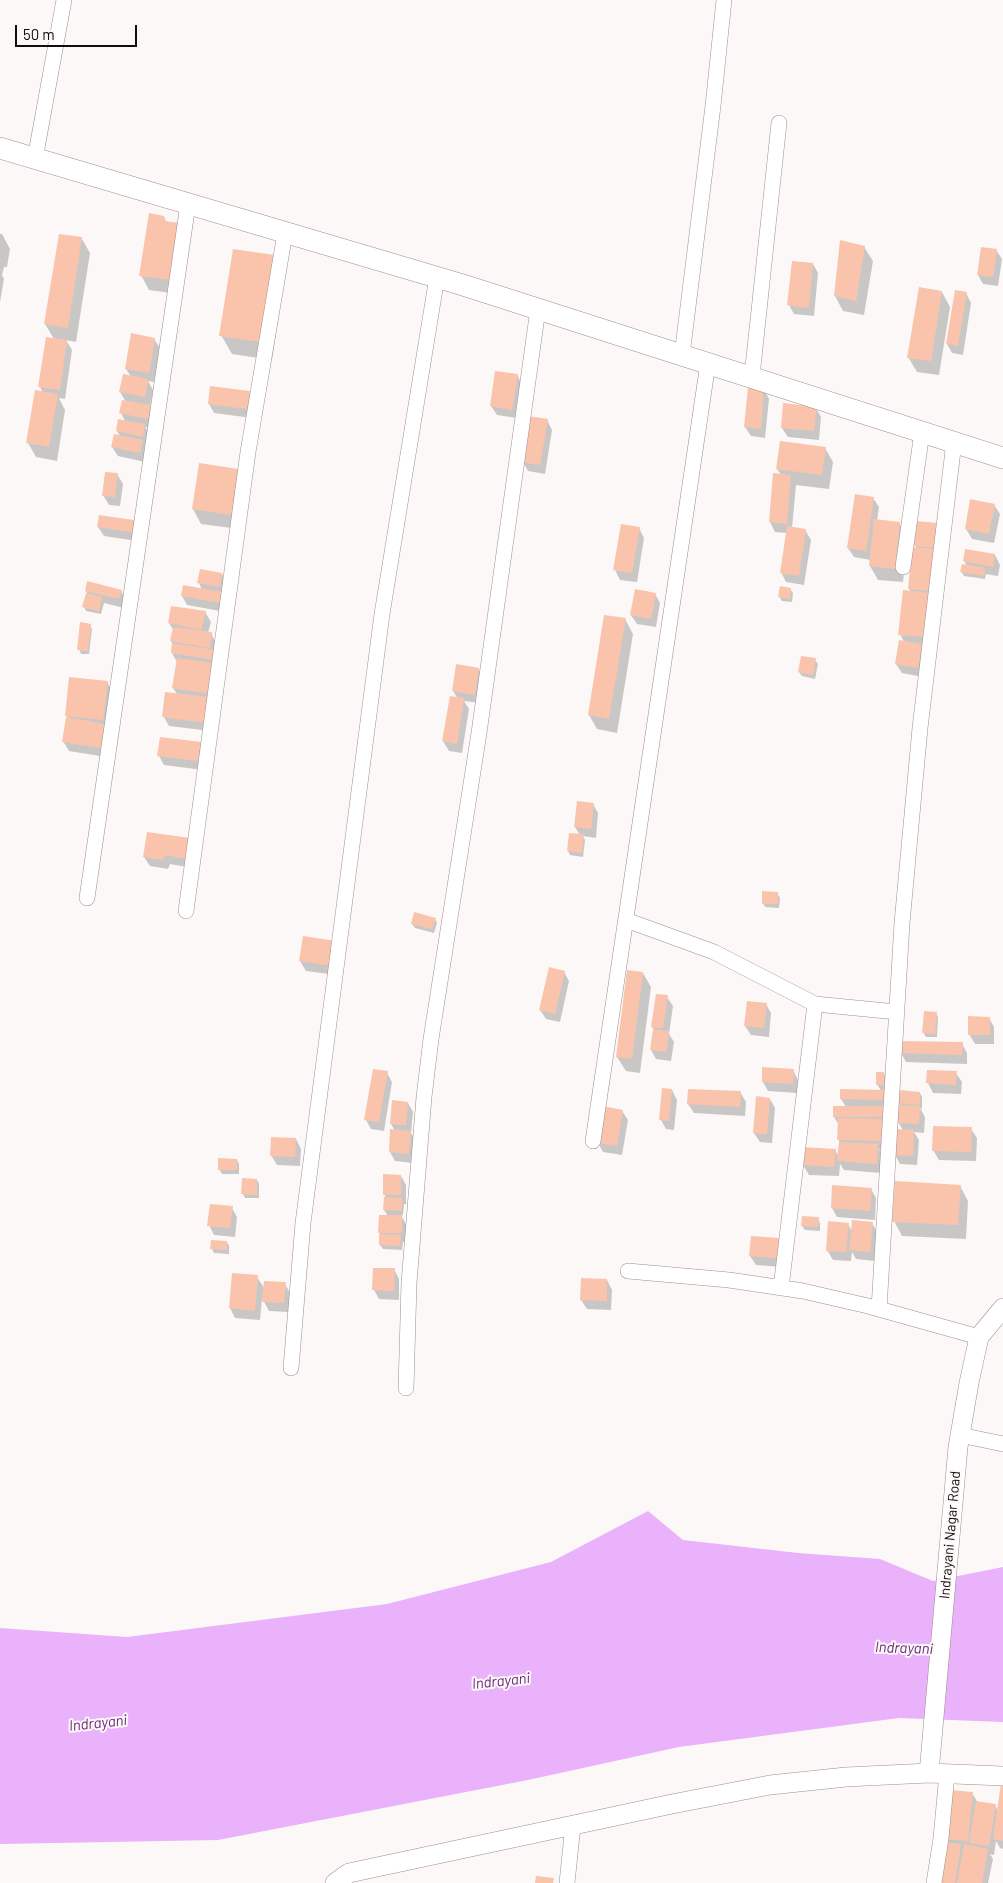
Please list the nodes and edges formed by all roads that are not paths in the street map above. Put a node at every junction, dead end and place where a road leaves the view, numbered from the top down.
1 (64, 0) edge
2 (724, 0) edge
3 (779, 123) dead end
4 (0, 148) edge
5 (34, 159) junction
6 (188, 204) junction
7 (285, 233) junction
8 (437, 277) junction
9 (538, 309) junction
10 (682, 354) junction
11 (708, 363) junction
12 (752, 376) junction
13 (922, 432) junction
14 (954, 442) junction
15 (1003, 458) edge
16 (903, 567) dead end
17 (87, 898) dead end
18 (186, 911) dead end
19 (626, 920) junction
20 (815, 1004) junction
21 (897, 1012) junction
22 (593, 1141) dead end
23 (628, 1271) dead end
24 (781, 1288) junction
25 (1003, 1308) edge
26 (879, 1309) junction
27 (978, 1337) junction
28 (291, 1368) dead end
29 (406, 1388) dead end
30 (959, 1441) junction
31 (1003, 1444) edge
32 (938, 1773) junction
33 (1003, 1776) edge
34 (573, 1825) junction
35 (335, 1883) edge
36 (567, 1883) edge
37 (934, 1883) edge

1 - 5 street
2 - 10 street
3 - 12 street
4 - 5 main road
5 - 6 main road
6 - 7 main road
6 - 17 street
7 - 8 main road
7 - 18 street
8 - 9 main road
8 - 28 street
9 - 10 main road
9 - 29 street
10 - 11 main road
11 - 12 main road
11 - 19 street
12 - 13 main road
13 - 14 main road
13 - 16 street
14 - 15 main road
14 - 21 street
19 - 20 street
19 - 22 street
20 - 21 street
20 - 24 street
21 - 26 street
23 - 24 street
24 - 26 street
25 - 27 street, Indrayani Nagar Road
26 - 27 street
27 - 30 street, Indrayani Nagar Road
30 - 31 street
30 - 32 street, Indrayani Nagar Road
32 - 33 street
32 - 34 street
32 - 37 street
34 - 35 street
34 - 36 street

